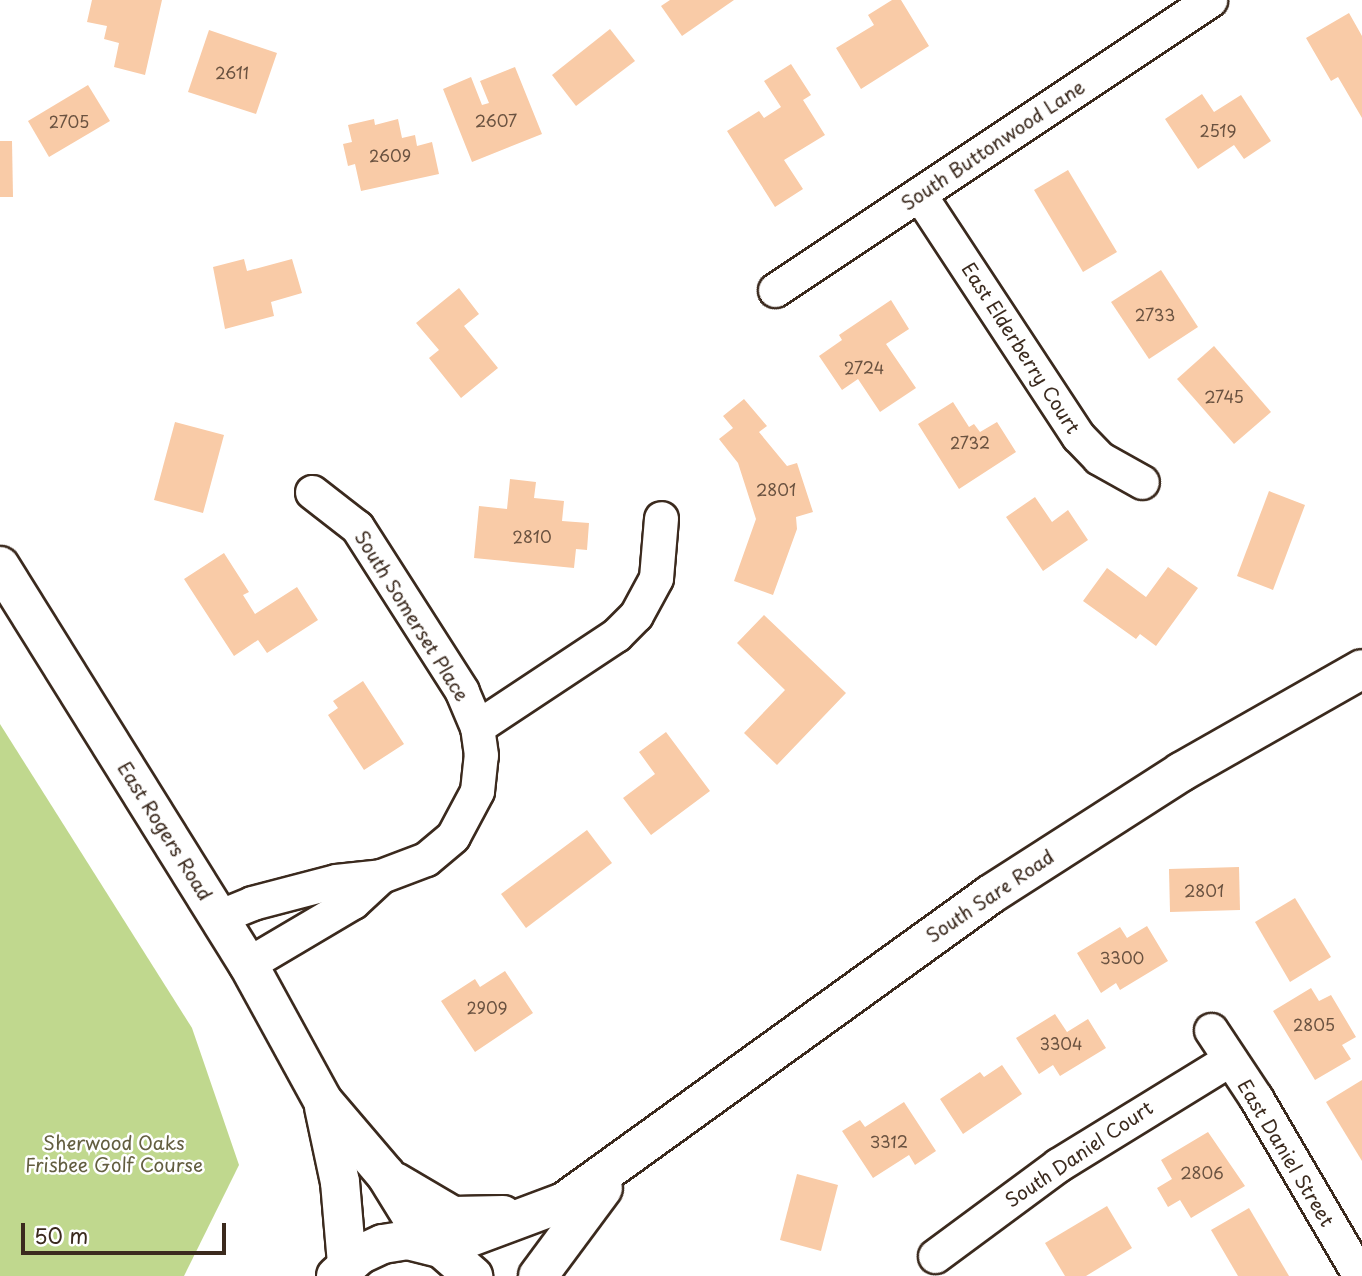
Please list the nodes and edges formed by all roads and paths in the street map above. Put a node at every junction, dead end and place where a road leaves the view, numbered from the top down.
1 (1210, 0) edge
2 (919, 194) junction
3 (775, 290) dead end
4 (1142, 482) dead end
5 (312, 492) dead end
6 (661, 518) dead end
7 (0, 566) edge
8 (1362, 669) edge
9 (477, 727) junction
10 (382, 876) junction
11 (218, 917) junction
12 (248, 964) junction
13 (1210, 1030) dead end
14 (1229, 1060) junction
15 (323, 1101) junction
16 (637, 1150) junction
17 (386, 1175) junction
18 (547, 1209) junction
19 (435, 1247) junction
20 (935, 1256) dead end
21 (341, 1272) edge
22 (473, 1276) edge
23 (538, 1276) edge
24 (1360, 1276) edge

1 - 2 street, South Buttonwood Lane
2 - 3 street, South Buttonwood Lane
2 - 4 street, East Elderberry Court
5 - 9 street, South Somerset Place
6 - 9 street
7 - 11 main road, East Rogers Road
8 - 16 main road, South Sare Road
9 - 10 street, South Somerset Place
10 - 11 street, South Somerset Place
10 - 12 street, South Somerset Place
11 - 12 main road, East Rogers Road
12 - 15 main road, East Rogers Road
13 - 14 street, East Daniel Street
14 - 20 street, South Daniel Court
14 - 24 street, East Daniel Street
15 - 17 main road, East Rogers Road
15 - 21 main road, East Rogers Road
16 - 18 main road, South Sare Road
16 - 23 main road, South Sare Road
17 - 18 main road
17 - 19 main road, East Rogers Road
18 - 19 main road, South Sare Road
19 - 21 main road
19 - 22 main road, East Rogers Road

